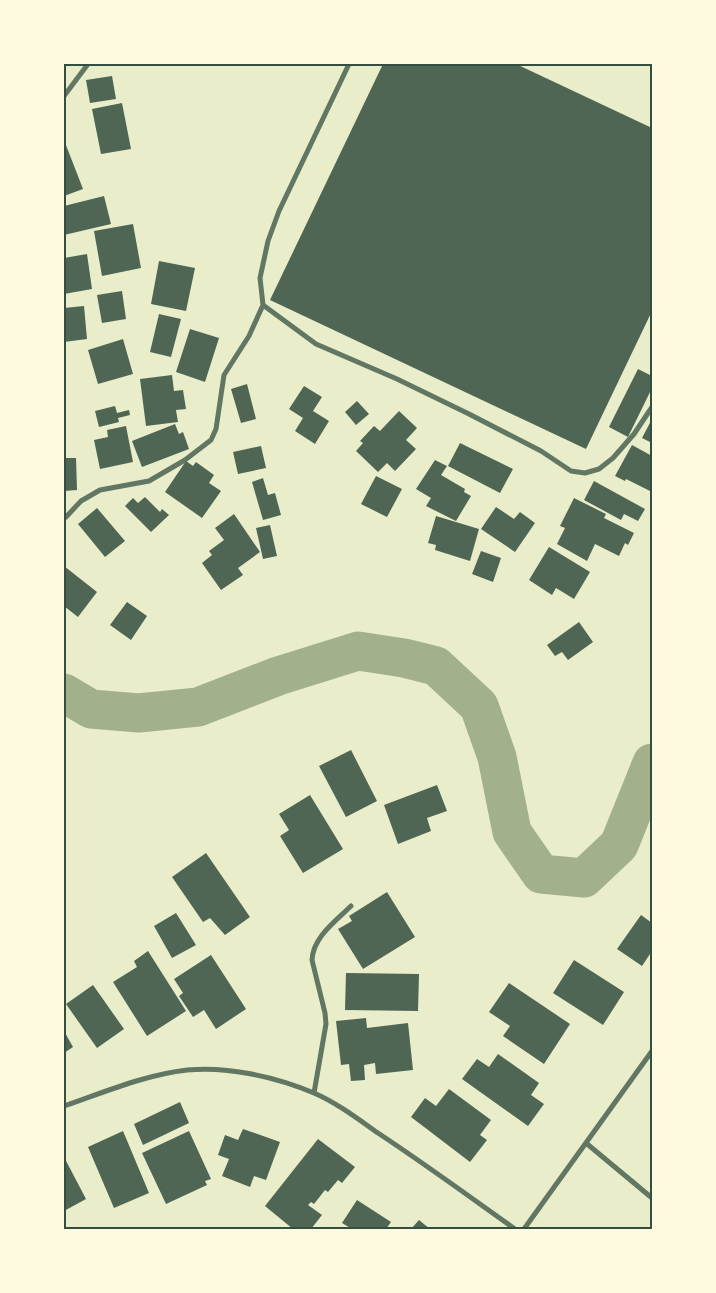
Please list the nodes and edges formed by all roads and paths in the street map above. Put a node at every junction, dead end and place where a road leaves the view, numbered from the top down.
1 (88, 64) edge
2 (349, 64) edge
3 (64, 96) edge
4 (263, 305) junction
5 (652, 407) edge
6 (66, 517) dead end
7 (351, 906) dead end
8 (652, 1051) edge
9 (314, 1093) junction
10 (64, 1106) edge
11 (586, 1143) junction
12 (652, 1198) edge
13 (515, 1229) edge
14 (524, 1229) edge

1 - 3 street
2 - 4 street
4 - 5 street
4 - 6 street
7 - 9 street
8 - 11 street
9 - 10 street
9 - 13 street
11 - 12 street
11 - 14 street

